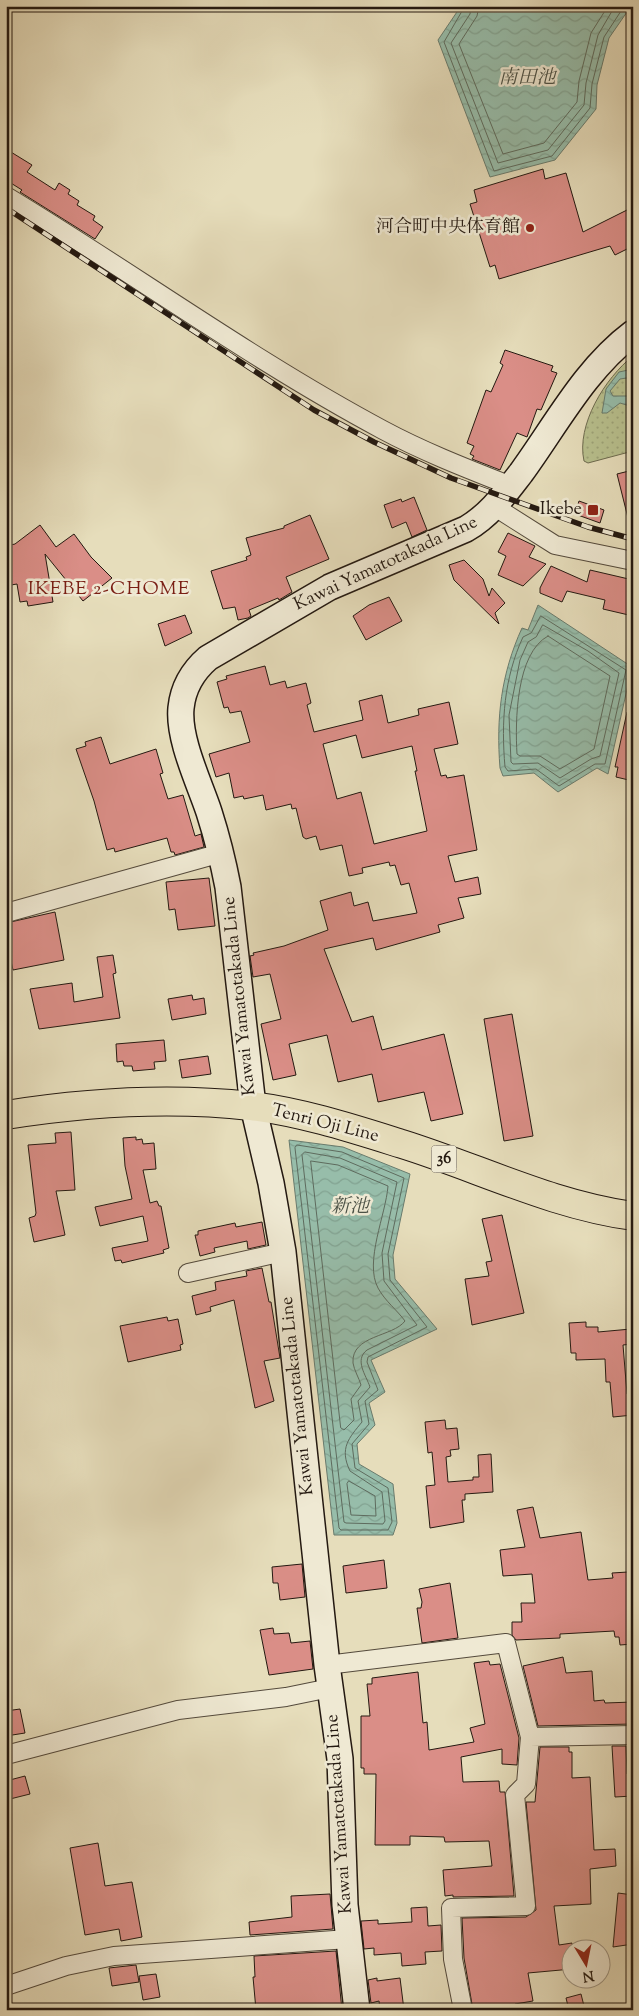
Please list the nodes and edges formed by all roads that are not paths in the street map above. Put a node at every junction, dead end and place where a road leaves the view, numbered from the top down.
1 (6, 196) edge
2 (633, 333) edge
3 (511, 486) junction
4 (495, 507) junction
5 (633, 562) edge
6 (221, 853) junction
7 (6, 913) edge
8 (252, 1106) junction
9 (6, 1115) edge
10 (633, 1216) edge
11 (283, 1252) junction
12 (188, 1273) dead end
13 (328, 1677) junction
14 (633, 1735) edge
15 (530, 1736) junction
16 (6, 1755) edge
17 (348, 1939) junction
18 (6, 1986) edge
19 (357, 2010) edge
20 (463, 2010) edge

1 - 3 street
2 - 3 main road, Kawai Yamatotakada Line
3 - 4 main road, Kawai Yamatotakada Line
4 - 5 street
4 - 6 main road, Kawai Yamatotakada Line
6 - 7 street
6 - 8 main road, Kawai Yamatotakada Line
8 - 9 main road, Tenri Oji Line / 36
8 - 10 main road, Tenri Oji Line / 36
8 - 11 main road, Kawai Yamatotakada Line
11 - 12 street
11 - 13 main road, Kawai Yamatotakada Line
13 - 15 street
13 - 16 street
13 - 17 main road, Kawai Yamatotakada Line
14 - 15 street
15 - 20 street
17 - 18 street
17 - 19 main road, Kawai Yamatotakada Line

